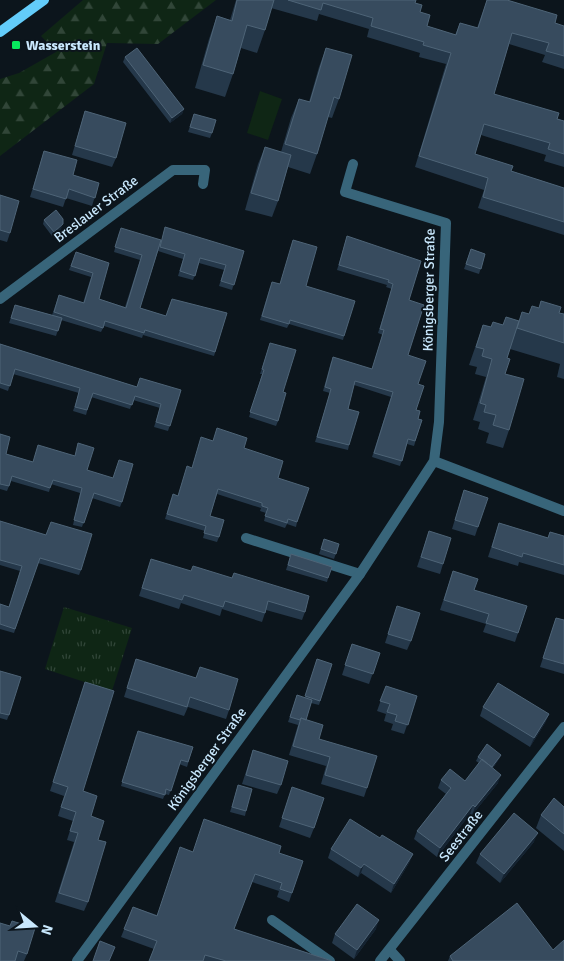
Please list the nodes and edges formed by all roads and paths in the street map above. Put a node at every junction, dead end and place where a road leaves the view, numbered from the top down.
1 (44, 0) edge
2 (0, 32) edge
3 (354, 164) dead end
4 (203, 184) dead end
5 (0, 299) edge
6 (434, 461) junction
7 (564, 510) edge
8 (246, 538) dead end
9 (360, 574) junction
10 (564, 728) edge
11 (272, 920) dead end
12 (390, 950) junction
13 (76, 961) edge
14 (330, 961) edge
15 (380, 961) edge
16 (400, 961) edge

1 - 2 street
3 - 6 street, Königsberger Straße
4 - 5 street, Breslauer Straße
6 - 7 street
6 - 9 street, Königsberger Straße
8 - 9 street
9 - 13 street, Königsberger Straße
10 - 12 street, Seestraße
11 - 14 street
12 - 15 street, Seestraße
12 - 16 street

